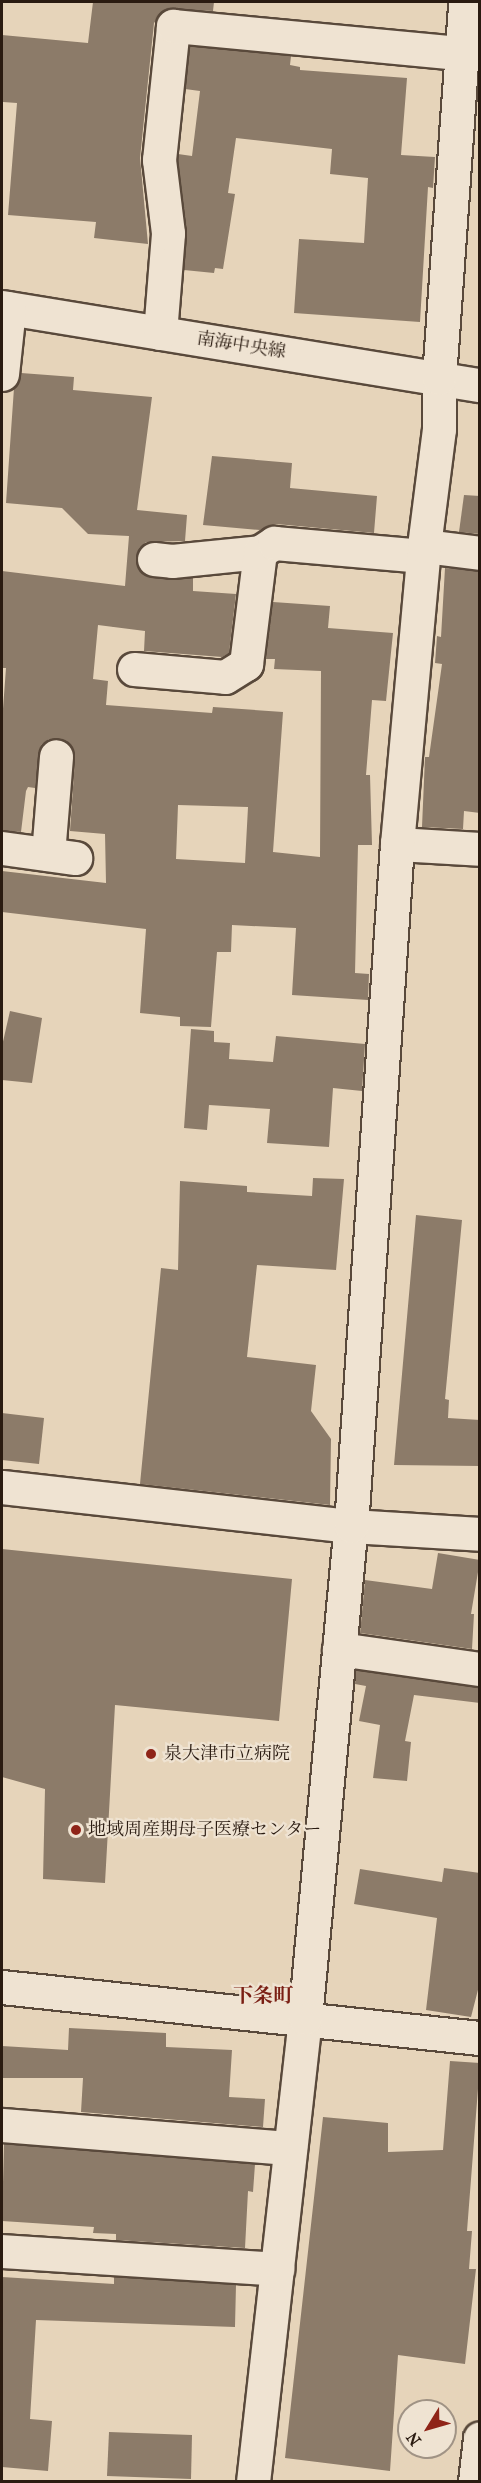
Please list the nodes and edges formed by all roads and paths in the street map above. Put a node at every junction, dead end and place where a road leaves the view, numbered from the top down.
1 (465, 2) edge
2 (461, 53) junction
3 (5, 308) edge
4 (160, 333) junction
5 (2, 374) edge
6 (439, 378) junction
7 (480, 386) edge
8 (423, 551) junction
9 (260, 552) junction
10 (480, 553) edge
11 (154, 559) dead end
12 (134, 669) dead end
13 (56, 756) dead end
14 (397, 844) junction
15 (2, 848) edge
16 (480, 849) edge
17 (2, 1487) edge
18 (351, 1526) junction
19 (480, 1534) edge
20 (339, 1649) junction
21 (480, 1669) edge
22 (2, 1987) edge
23 (305, 2018) junction
24 (480, 2038) edge
25 (2, 2125) edge
26 (290, 2148) junction
27 (2, 2252) edge
28 (277, 2269) junction
29 (480, 2438) edge
30 (254, 2481) edge
31 (475, 2481) edge

1 - 2 street
2 - 4 street
2 - 6 street
3 - 4 street, 南海中央線
3 - 5 street
4 - 6 street, 南海中央線
6 - 7 street, 南海中央線
6 - 8 street
8 - 9 street
8 - 10 street
8 - 14 street
9 - 11 street
9 - 12 street
13 - 15 street
14 - 16 street
14 - 18 street
17 - 18 street
18 - 19 street
18 - 20 street
20 - 21 street
20 - 23 street
22 - 23 street
23 - 24 street
23 - 26 street
25 - 26 street
26 - 28 street
27 - 28 street
28 - 30 street
29 - 31 street

